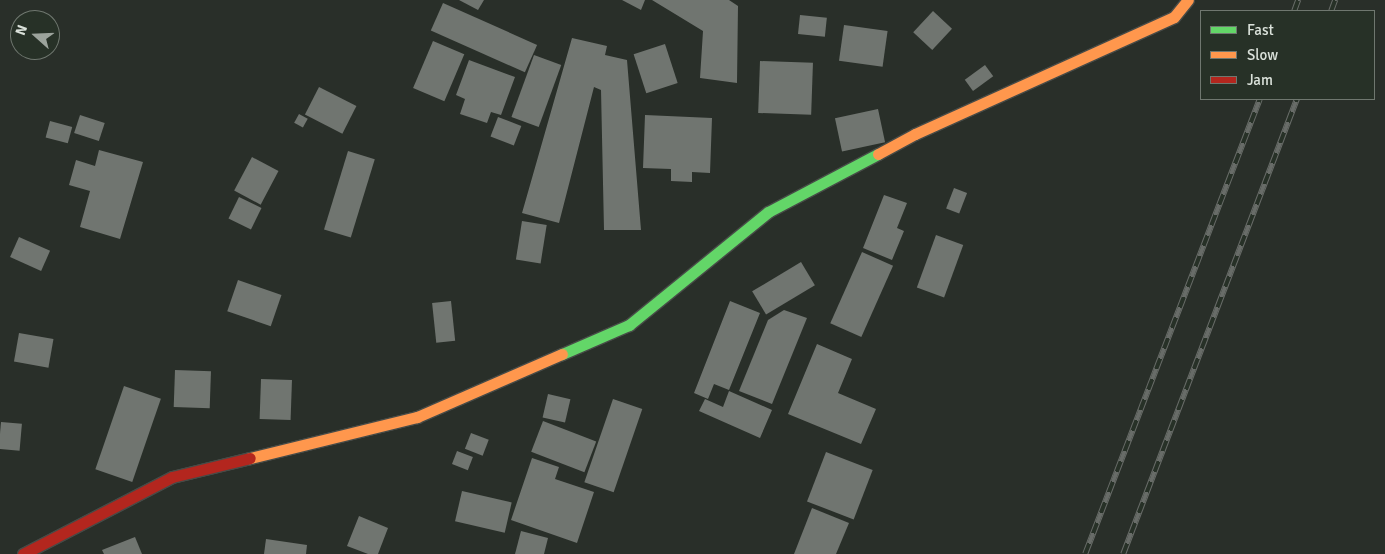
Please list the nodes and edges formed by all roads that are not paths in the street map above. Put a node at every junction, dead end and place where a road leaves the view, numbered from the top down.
1 (1188, 0) edge
2 (24, 554) edge

1 - 2 street

